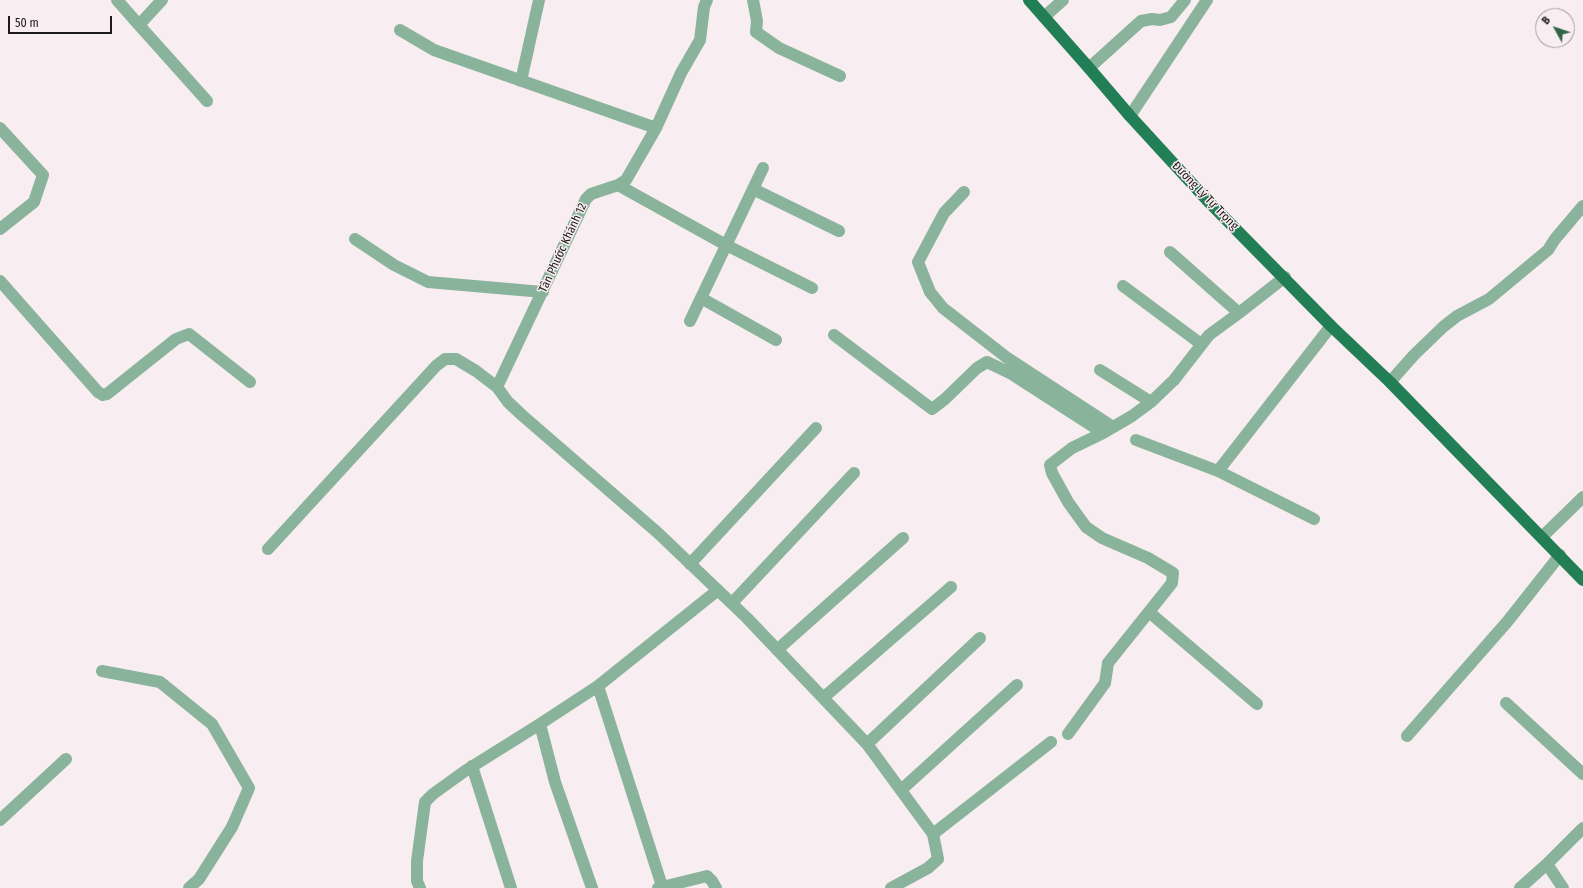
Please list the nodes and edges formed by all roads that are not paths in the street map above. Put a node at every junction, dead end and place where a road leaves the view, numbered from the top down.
1 (118, 0) edge
2 (162, 0) edge
3 (539, 0) edge
4 (707, 0) edge
5 (753, 0) edge
6 (1029, 0) edge
7 (1063, 0) edge
8 (1185, 0) edge
9 (1207, 0) edge
10 (1044, 17) junction
11 (139, 26) junction
12 (400, 30) dead end
13 (1089, 68) junction
14 (840, 76) dead end
15 (521, 81) junction
16 (207, 101) dead end
17 (1130, 116) junction
18 (0, 128) edge
19 (656, 128) junction
20 (763, 168) dead end
21 (618, 185) junction
22 (753, 189) junction
23 (964, 192) dead end
24 (1582, 209) edge
25 (0, 229) edge
26 (839, 231) dead end
27 (355, 239) dead end
28 (726, 245) junction
29 (1170, 252) dead end
30 (1284, 277) junction
31 (0, 281) edge
32 (1123, 286) dead end
33 (812, 288) dead end
34 (543, 292) junction
35 (701, 298) junction
36 (1240, 313) junction
37 (690, 321) dead end
38 (1332, 326) junction
39 (834, 335) dead end
40 (776, 340) dead end
41 (1201, 344) junction
42 (1100, 370) dead end
43 (250, 382) dead end
44 (1390, 382) junction
45 (497, 387) junction
46 (1151, 402) junction
47 (816, 428) dead end
48 (1108, 430) junction
49 (1136, 440) dead end
50 (1218, 472) junction
51 (854, 473) dead end
52 (1583, 497) edge
53 (1314, 519) dead end
54 (1542, 537) junction
55 (903, 538) dead end
56 (268, 549) dead end
57 (1560, 555) junction
58 (690, 564) junction
59 (1583, 580) edge
60 (951, 587) dead end
61 (718, 590) junction
62 (732, 603) junction
63 (1149, 612) junction
64 (980, 638) dead end
65 (777, 650) junction
66 (102, 671) dead end
67 (1016, 684) dead end
68 (598, 686) junction
69 (823, 698) junction
70 (1506, 702) dead end
71 (1257, 704) dead end
72 (540, 724) junction
73 (1068, 734) dead end
74 (1408, 736) dead end
75 (1050, 742) dead end
76 (867, 744) junction
77 (66, 759) dead end
78 (472, 766) junction
79 (1583, 774) edge
80 (901, 790) junction
81 (2, 814) edge
82 (1583, 828) edge
83 (933, 834) junction
84 (1547, 864) junction
85 (660, 887) edge
86 (189, 888) edge
87 (420, 888) edge
88 (511, 888) edge
89 (592, 888) edge
90 (716, 888) edge
91 (891, 888) edge
92 (1520, 888) edge
93 (1563, 888) edge

1 - 11 street
2 - 11 street
3 - 15 street
4 - 19 street, Tân Phước Khánh 12
5 - 14 street
6 - 10 main road, Đường Lý Tự Trọng
7 - 10 street
8 - 13 street
9 - 17 street
10 - 13 main road, Đường Lý Tự Trọng
11 - 16 street
12 - 15 street
13 - 17 main road, Đường Lý Tự Trọng
15 - 19 street
17 - 30 main road, Đường Lý Tự Trọng
18 - 25 street
19 - 21 street, Tân Phước Khánh 12
20 - 22 street
21 - 28 street
21 - 34 street, Tân Phước Khánh 12
22 - 26 street
22 - 28 street
23 - 48 street
24 - 44 street
27 - 34 street
28 - 33 street
28 - 35 street
29 - 36 street
30 - 36 street
30 - 38 main road, Đường Lý Tự Trọng
31 - 43 street
32 - 41 street
34 - 45 street, Tân Phước Khánh 12
35 - 37 street
35 - 40 street
36 - 41 street
38 - 44 main road, Đường Lý Tự Trọng
38 - 50 street
39 - 48 street
41 - 46 street
42 - 46 street
44 - 54 main road, Đường Lý Tự Trọng
45 - 56 street
45 - 58 street
46 - 48 street
47 - 58 street
48 - 63 street
49 - 50 street
50 - 53 street
51 - 62 street
52 - 54 street
54 - 57 main road, Đường Lý Tự Trọng
55 - 65 street
57 - 59 main road, Đường Lý Tự Trọng
57 - 74 street
58 - 61 street
60 - 69 street
61 - 62 street
61 - 68 street
62 - 65 street
63 - 71 street
63 - 73 street
64 - 76 street
65 - 69 street
66 - 86 street
67 - 80 street
68 - 72 street
68 - 85 street
69 - 76 street
70 - 79 street
72 - 78 street
72 - 89 street
75 - 83 street
76 - 80 street
77 - 81 street
78 - 87 street
78 - 88 street
80 - 83 street
82 - 84 street
83 - 91 street
84 - 92 street
84 - 93 street
85 - 90 street

